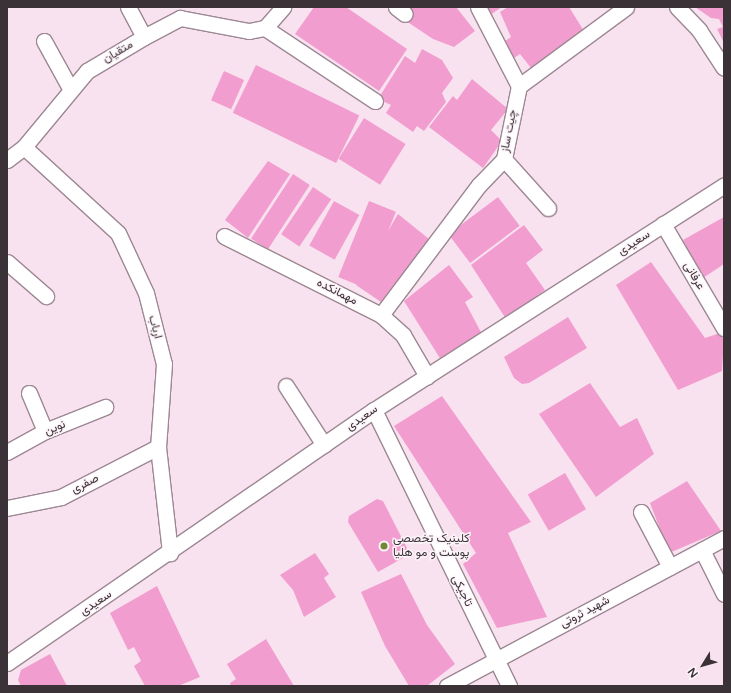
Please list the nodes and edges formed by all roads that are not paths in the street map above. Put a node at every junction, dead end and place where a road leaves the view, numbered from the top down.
1 (128, 7) edge
2 (283, 7) edge
3 (478, 7) edge
4 (677, 7) edge
5 (624, 8) edge
6 (265, 28) junction
7 (144, 37) junction
8 (44, 41) dead end
9 (724, 68) edge
10 (519, 86) junction
11 (71, 90) junction
12 (375, 101) dead end
13 (24, 147) junction
14 (504, 159) junction
15 (7, 160) edge
16 (724, 185) edge
17 (548, 208) dead end
18 (663, 224) junction
19 (224, 236) dead end
20 (7, 262) edge
21 (46, 296) dead end
22 (382, 314) junction
23 (724, 328) edge
24 (427, 376) junction
25 (286, 386) dead end
26 (29, 393) dead end
27 (105, 407) dead end
28 (374, 410) junction
29 (45, 431) junction
30 (324, 445) junction
31 (158, 447) junction
32 (7, 452) edge
33 (7, 508) edge
34 (641, 512) dead end
35 (724, 538) edge
36 (702, 550) junction
37 (170, 553) junction
38 (670, 567) junction
39 (724, 594) edge
40 (496, 659) junction
41 (7, 663) edge
42 (447, 686) edge
43 (509, 686) edge

1 - 7 street
2 - 6 street
3 - 10 street
4 - 9 street
5 - 10 street
6 - 7 street, متقیان
6 - 12 street
7 - 11 street, متقیان
8 - 11 street
10 - 14 street, چیت ساز
11 - 13 street, متقیان
13 - 15 street, متقیان
13 - 31 street, ارباب
14 - 17 street
14 - 22 street, چیت ساز
16 - 18 street, سعیدی
18 - 23 street, عرفانی
18 - 24 street, سعیدی
19 - 22 street, مهمانکده
20 - 21 street
22 - 24 street, مهمانکده
24 - 28 street, سعیدی
25 - 30 street
26 - 29 street
27 - 29 street, نوین
28 - 30 street, سعیدی
28 - 40 street, تاجیکی
29 - 32 street, نوین
30 - 37 street, سعیدی
31 - 33 street, صفری
31 - 37 street, ارباب
34 - 38 street
35 - 36 street, شهید ثروتی
36 - 38 street, شهید ثروتی
36 - 39 street
37 - 41 street, سعیدی
38 - 40 street, شهید ثروتی
40 - 42 street, شهید ثروتی
40 - 43 street, تاجیکی

